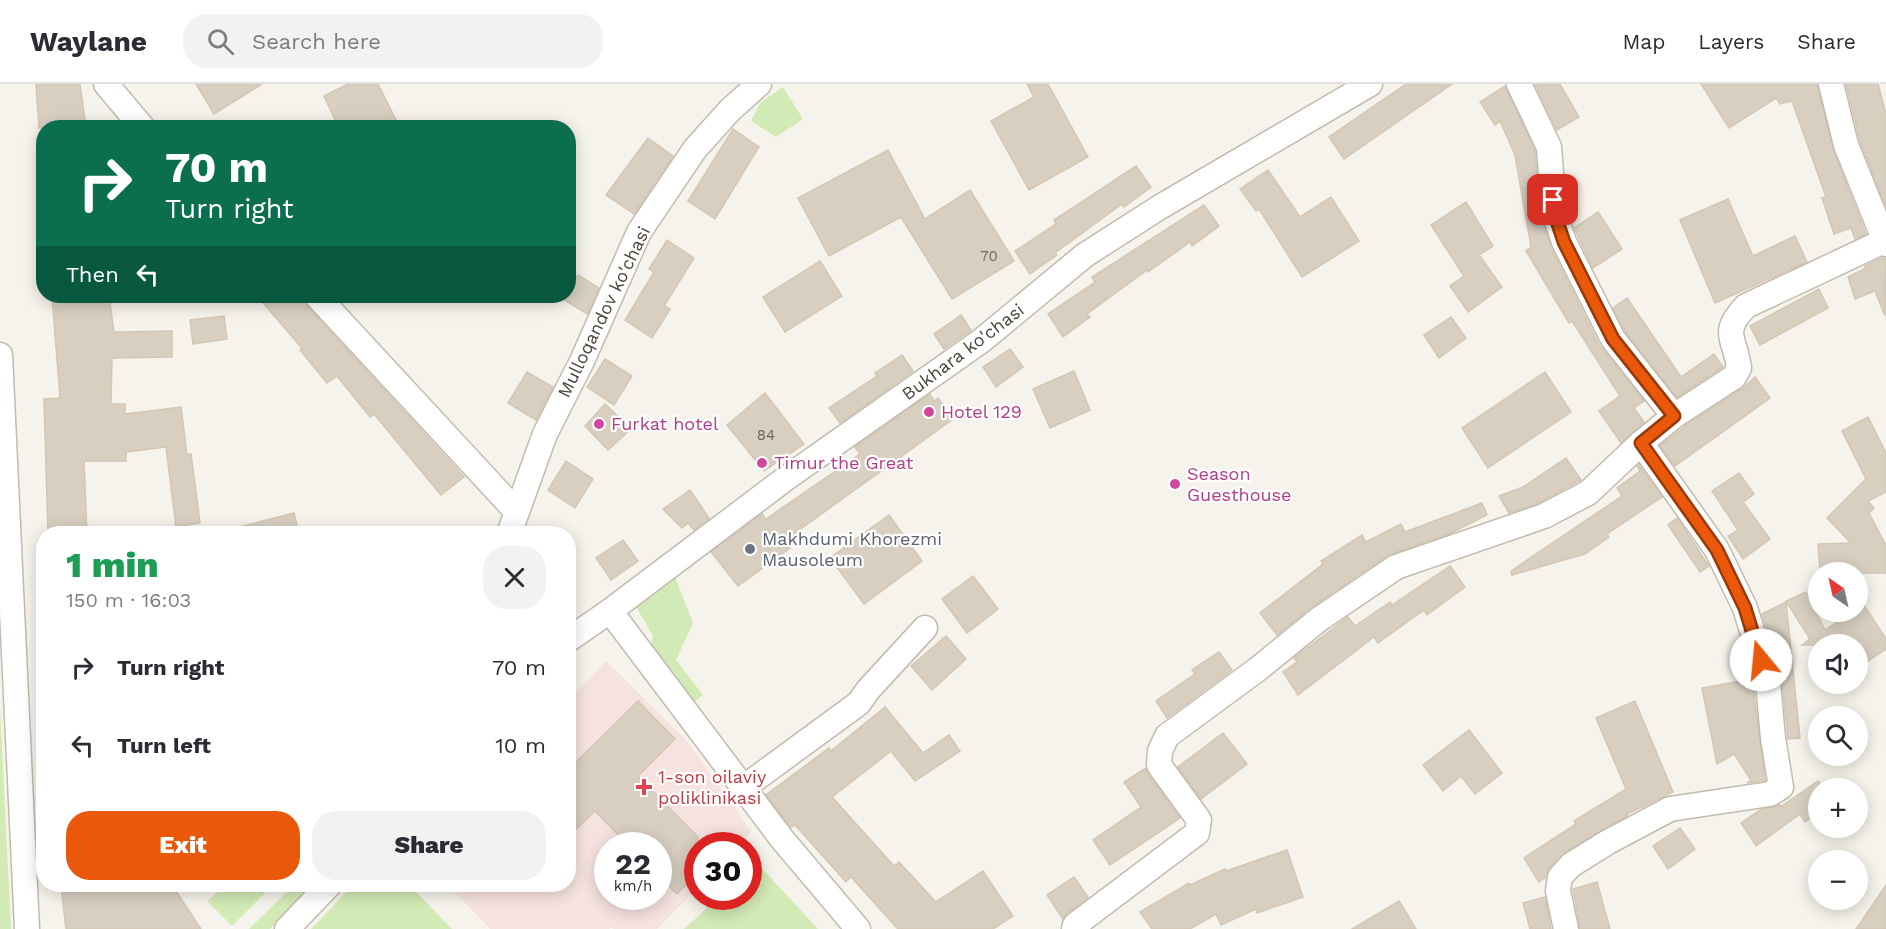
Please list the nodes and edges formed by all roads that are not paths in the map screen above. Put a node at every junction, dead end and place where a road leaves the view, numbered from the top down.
1 (106, 84) edge
2 (759, 84) edge
3 (1370, 84) edge
4 (1519, 84) edge
5 (1831, 84) edge
6 (136, 120) edge
7 (1885, 242) edge
8 (323, 303) edge
9 (0, 355) edge
10 (1674, 416) junction
11 (1641, 443) junction
12 (513, 523) edge
13 (610, 611) junction
14 (925, 628) dead end
15 (576, 634) edge
16 (743, 788) junction
17 (322, 892) edge
18 (27, 929) edge
19 (287, 929) edge
20 (858, 929) edge
21 (1074, 929) edge
22 (1566, 929) edge

1 - 6 street
2 - 12 street, Mulloqandov ko'chasi
3 - 13 street, Bukhara ko'chasi
4 - 10 street
5 - 7 street
7 - 10 street
8 - 12 street
9 - 18 street
10 - 11 street
11 - 21 street
11 - 22 street
13 - 15 street, Bukhara ko'chasi
13 - 16 street
14 - 16 street
16 - 20 street
17 - 19 street

